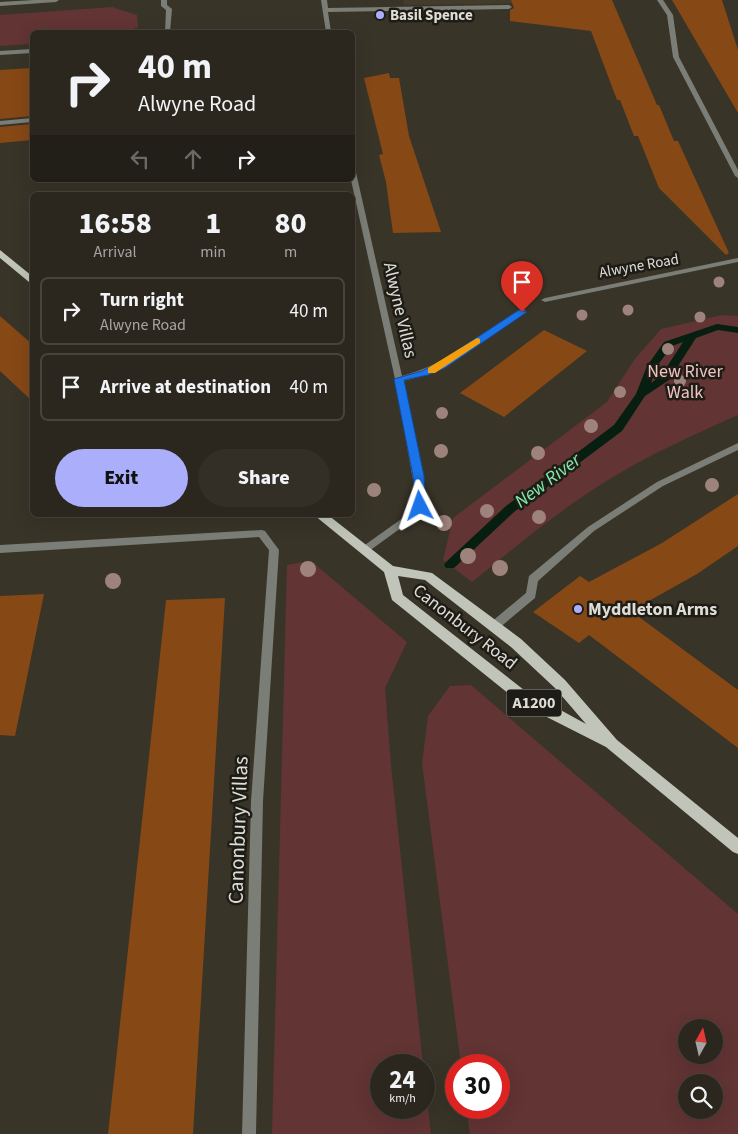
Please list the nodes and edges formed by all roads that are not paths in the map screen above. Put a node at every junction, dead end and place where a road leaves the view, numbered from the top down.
1 (56, 0) edge
2 (324, 0) edge
3 (660, 0) edge
4 (164, 3) edge
5 (0, 4) edge
6 (508, 7) dead end
7 (326, 10) junction
8 (168, 30) edge
9 (328, 30) edge
10 (30, 51) edge
11 (0, 53) edge
12 (30, 120) edge
13 (0, 123) edge
14 (738, 176) edge
15 (355, 182) edge
16 (0, 253) edge
17 (738, 260) edge
18 (30, 278) edge
19 (545, 300) dead end
20 (522, 312) dead end
21 (398, 379) junction
22 (738, 446) edge
23 (323, 517) edge
24 (0, 549) edge
25 (365, 550) junction
26 (390, 570) junction
27 (494, 626) junction
28 (612, 744) junction
29 (738, 847) edge
30 (249, 1134) edge

1 - 5 street
2 - 7 street
3 - 14 street
4 - 8 street
6 - 7 street
7 - 9 street
10 - 11 street
12 - 13 street
15 - 21 street, Alwyne Villas
16 - 18 main road
17 - 19 street, Alwyne Road
20 - 21 street
21 - 25 street, Alwyne Villas
22 - 27 street
23 - 25 main road, Canonbury Road / A1200
24 - 30 street, Canonbury Villas
25 - 26 main road, Canonbury Road / A1200
26 - 27 main road, Canonbury Road / A1200
26 - 28 main road, Canonbury Road / A1200
27 - 28 main road, Canonbury Road / A1200
28 - 29 main road, Canonbury Road / A1200

